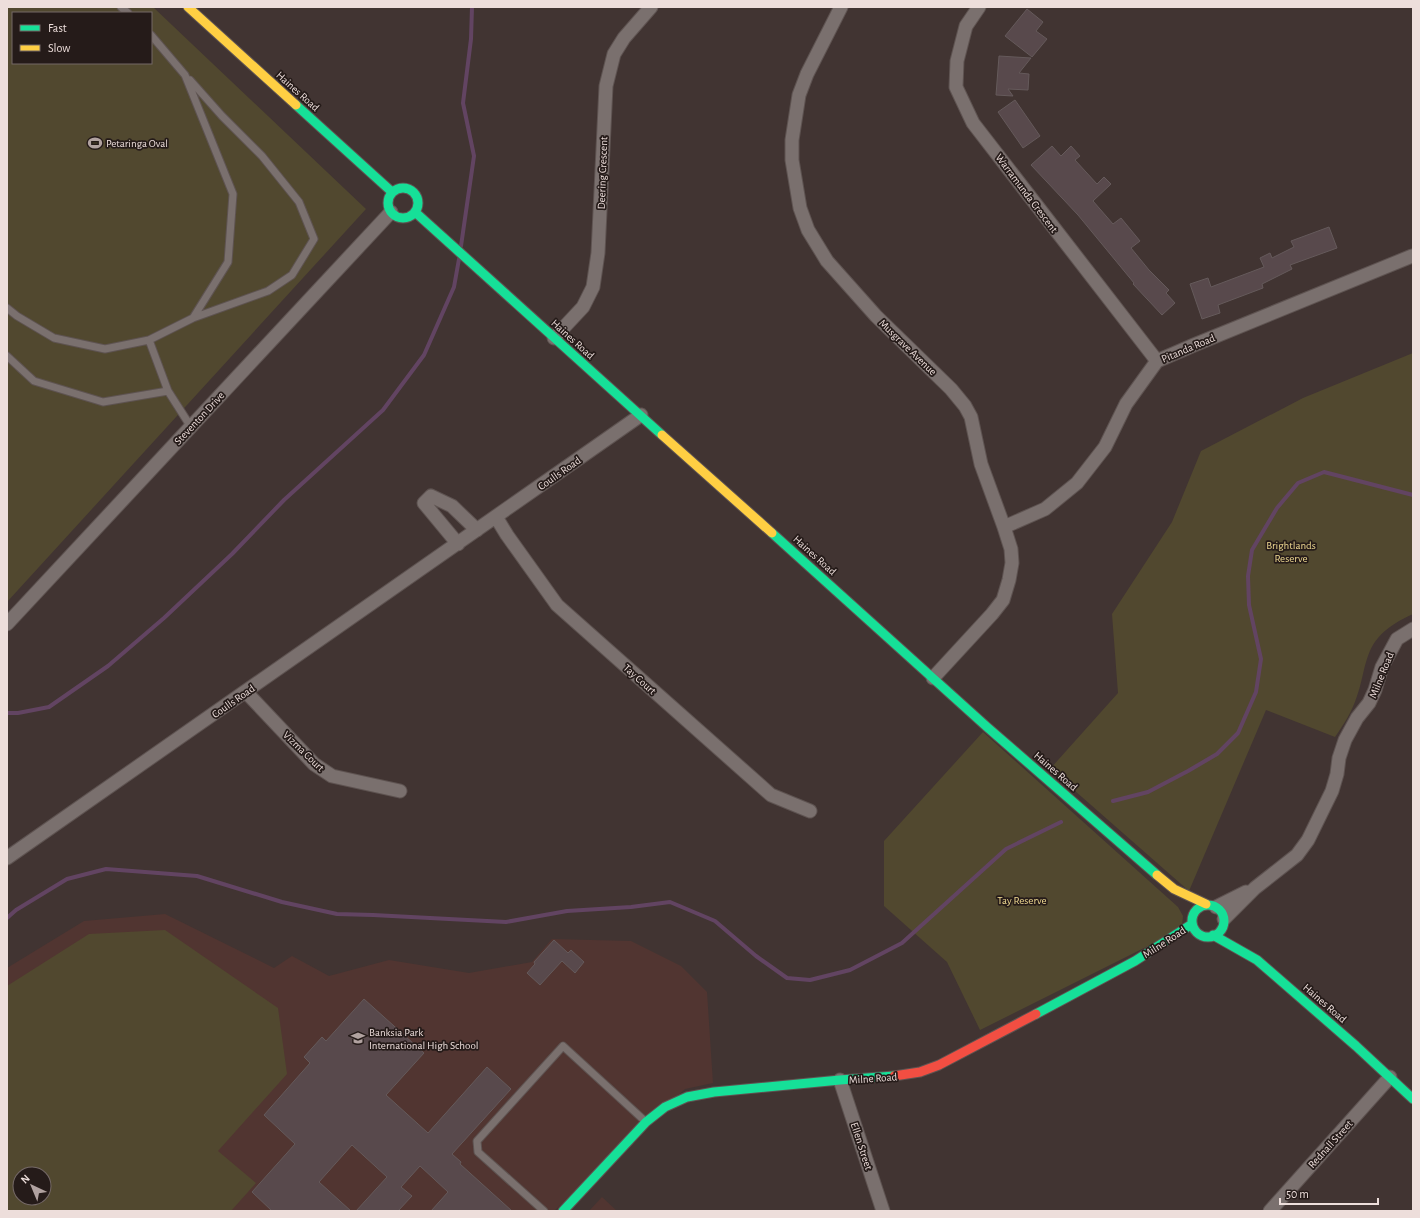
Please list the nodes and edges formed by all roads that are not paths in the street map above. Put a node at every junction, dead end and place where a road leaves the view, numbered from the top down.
1 (188, 7) edge
2 (651, 7) edge
3 (841, 7) edge
4 (979, 7) edge
5 (152, 36) edge
6 (185, 75) junction
7 (392, 192) junction
8 (391, 212) junction
9 (416, 212) junction
10 (1412, 256) dead end
11 (7, 308) edge
12 (193, 318) junction
13 (554, 338) junction
14 (149, 340) junction
15 (7, 356) edge
16 (1157, 361) junction
17 (168, 391) junction
18 (641, 415) junction
19 (190, 427) junction
20 (496, 517) junction
21 (1004, 527) junction
22 (477, 530) junction
23 (458, 544) junction
24 (7, 624) edge
25 (1413, 629) edge
26 (933, 678) junction
27 (246, 692) junction
28 (400, 791) dead end
29 (810, 811) dead end
30 (7, 858) edge
31 (1255, 888) junction
32 (1174, 889) junction
33 (1211, 906) junction
34 (1192, 921) junction
35 (1223, 922) junction
36 (1214, 935) junction
37 (1202, 936) junction
38 (1190, 940) dead end
39 (1177, 945) dead end
40 (1257, 960) junction
41 (1135, 961) junction
42 (1390, 1077) junction
43 (840, 1080) junction
44 (1413, 1099) edge
45 (646, 1122) junction
46 (544, 1211) edge
47 (563, 1211) edge
48 (883, 1211) edge
49 (1270, 1211) edge

1 - 7 main road, Haines Road
2 - 13 street, Deering Crescent
3 - 21 street, Musgrave Avenue
4 - 16 street, Warramunda Crescent
5 - 6 lane
6 - 12 lane
6 - 12 lane
7 - 8 main road
7 - 9 main road
8 - 9 main road
8 - 19 street, Steventon Drive
9 - 13 main road, Haines Road
10 - 16 street, Pitanda Road
11 - 14 lane
12 - 14 lane
13 - 18 main road, Haines Road
14 - 17 lane
15 - 17 lane
16 - 21 street, Pitanda Road
17 - 19 lane
18 - 20 street, Coulls Road
18 - 26 main road, Haines Road
19 - 24 street, Steventon Drive
20 - 22 street, Coulls Road
20 - 29 street, Tay Court
21 - 26 street, Musgrave Avenue
22 - 23 street, Coulls Road
22 - 23 street
23 - 27 street, Coulls Road
25 - 31 street, Milne Road
26 - 32 main road, Haines Road
27 - 28 street, Vizma Court
27 - 30 street, Coulls Road
31 - 33 street
31 - 35 street, Milne Road
32 - 33 main road, Haines Road
32 - 34 main road
33 - 34 main road
33 - 35 main road
34 - 37 main road
34 - 41 main road, Milne Road
35 - 36 main road
35 - 40 main road
36 - 37 main road
36 - 40 main road, Haines Road
37 - 38 main road
39 - 41 main road
40 - 42 main road, Haines Road
41 - 43 main road, Milne Road
42 - 44 main road, Haines Road
42 - 49 street, Rednall Street
43 - 45 main road, Milne Road
43 - 48 street, Ellen Street
45 - 46 lane
45 - 47 main road, Milne Road

